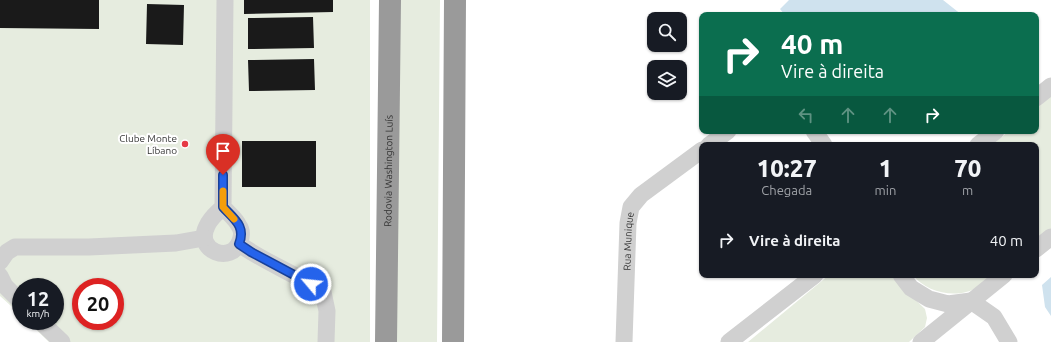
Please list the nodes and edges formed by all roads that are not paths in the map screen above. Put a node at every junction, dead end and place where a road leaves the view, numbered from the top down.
1 (225, 0) edge
2 (390, 0) edge
3 (454, 0) edge
4 (1051, 86) edge
5 (1039, 96) edge
6 (724, 134) edge
7 (992, 134) edge
8 (713, 142) edge
9 (982, 142) edge
10 (699, 152) edge
11 (223, 207) junction
12 (1051, 237) edge
13 (204, 238) junction
14 (239, 244) junction
15 (1039, 247) edge
16 (0, 262) edge
17 (0, 276) edge
18 (811, 278) edge
19 (903, 278) edge
20 (1000, 278) edge
21 (12, 293) edge
22 (971, 301) junction
23 (49, 330) edge
24 (62, 342) edge
25 (326, 342) edge
26 (386, 342) edge
27 (454, 342) edge
28 (624, 342) edge
29 (729, 342) edge
30 (921, 342) edge
31 (1009, 342) edge

1 - 11 street
2 - 26 highway, Rodovia Washington Luís
3 - 27 highway
4 - 5 street
6 - 8 street
7 - 9 street
10 - 28 street, Rua Munique
11 - 13 street
11 - 14 street
12 - 15 street
13 - 14 street
13 - 16 street
14 - 25 street
17 - 21 street
18 - 29 street
19 - 22 street
20 - 22 street
22 - 30 street
22 - 31 street
23 - 24 street

